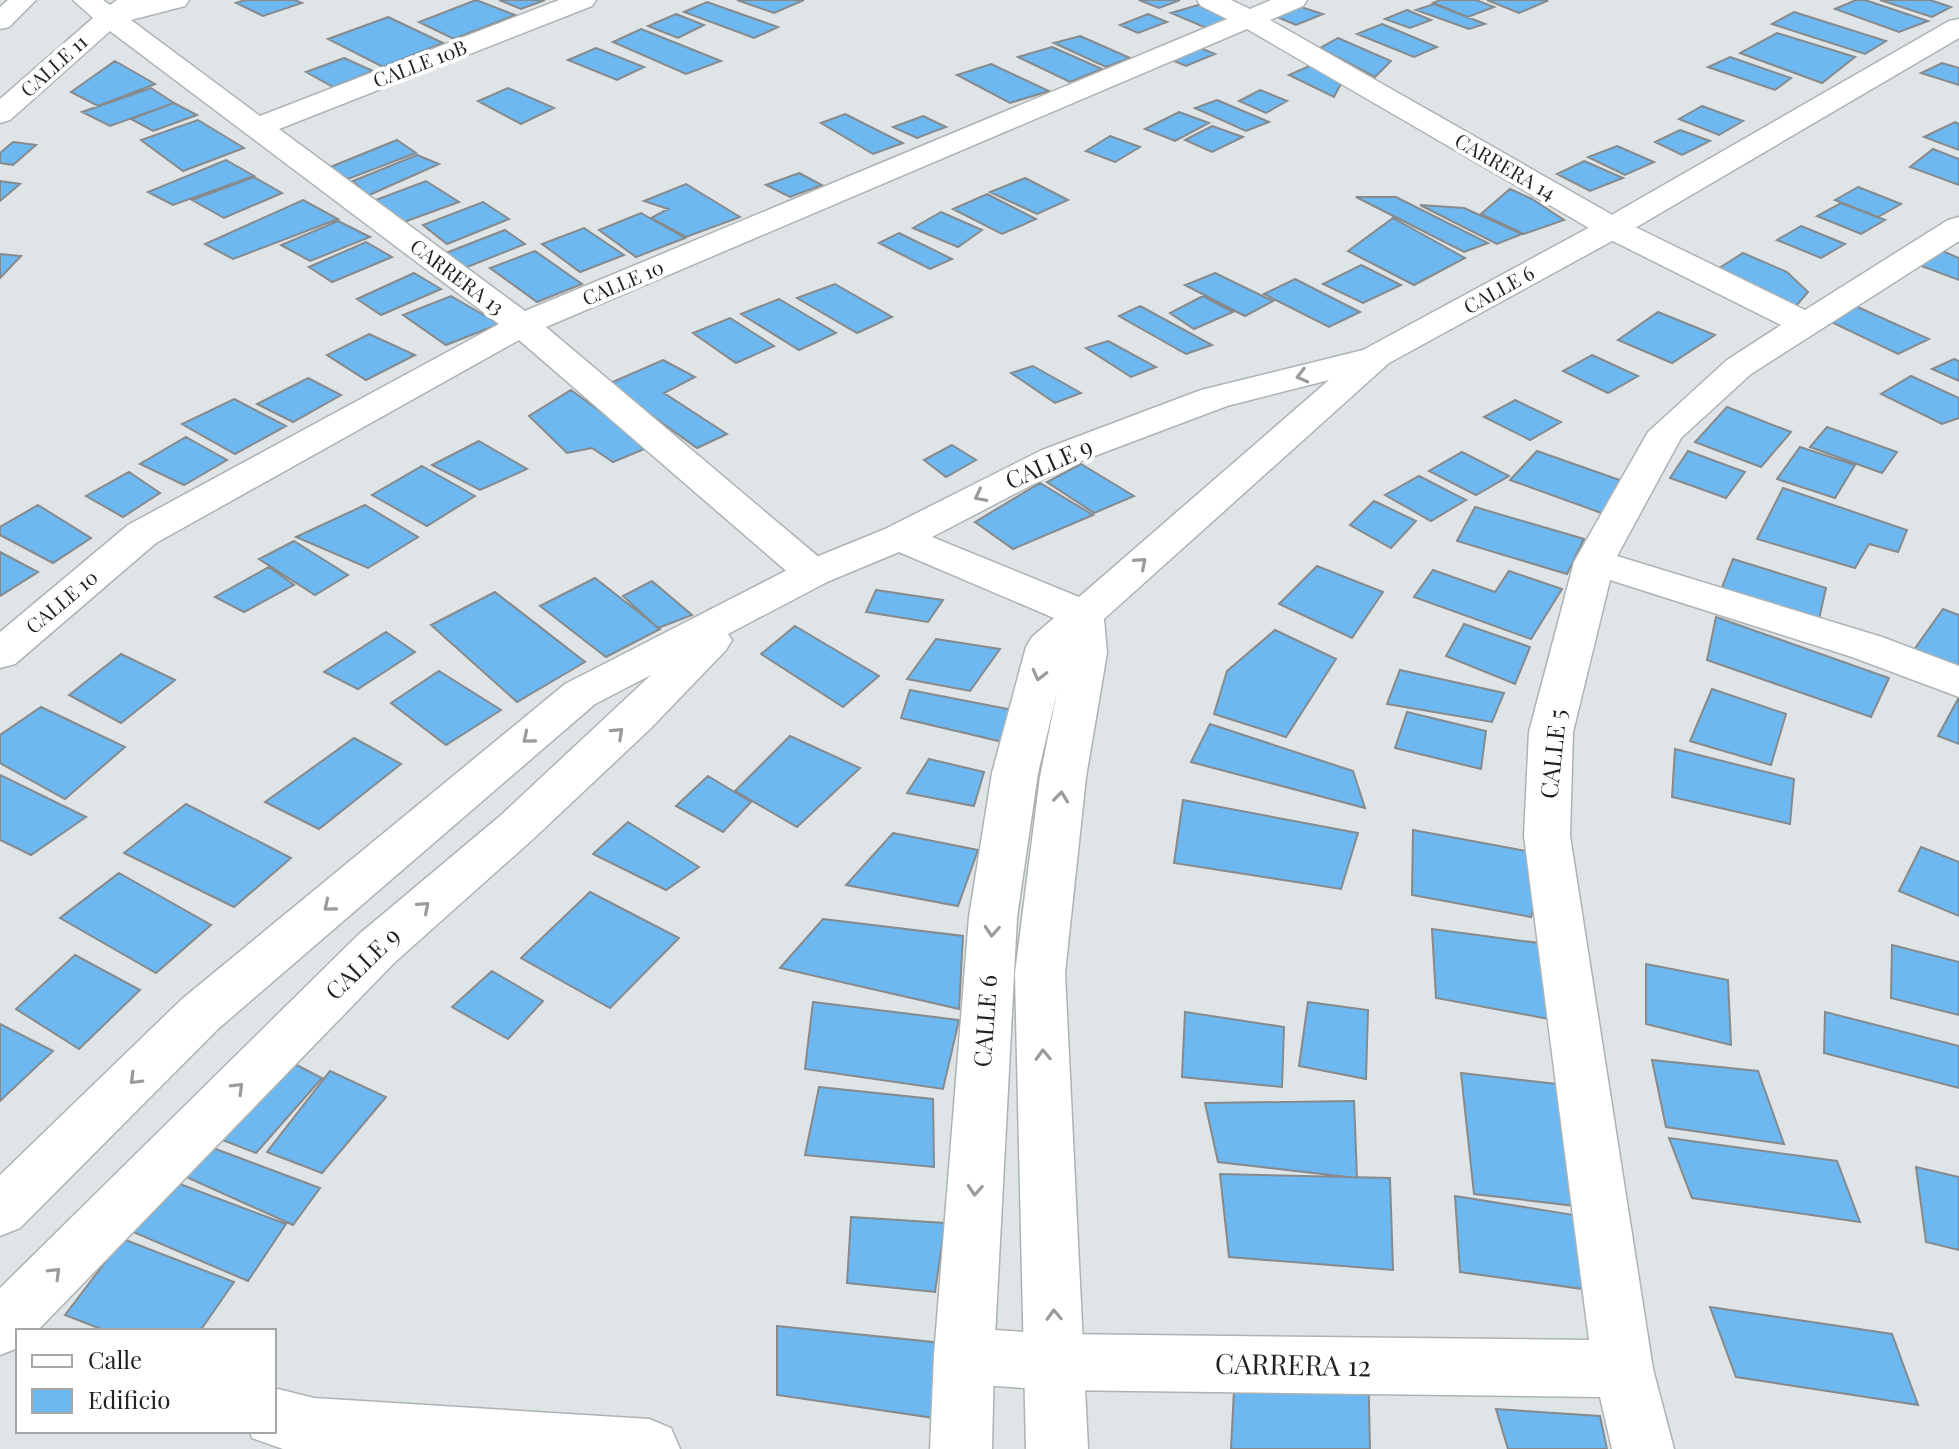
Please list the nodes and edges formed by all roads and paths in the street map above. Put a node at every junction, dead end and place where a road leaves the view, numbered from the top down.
1 (23, 0) edge
2 (176, 0) edge
3 (583, 0) edge
4 (1210, 0) edge
5 (1294, 0) edge
6 (110, 6) edge
7 (1249, 19) junction
8 (0, 21) edge
9 (1959, 27) edge
10 (0, 114) edge
11 (256, 128) junction
12 (1959, 227) edge
13 (1612, 228) junction
14 (1806, 324) junction
15 (522, 325) junction
16 (1377, 356) junction
17 (899, 538) junction
18 (1594, 562) junction
19 (813, 573) junction
20 (738, 613) junction
21 (1083, 614) junction
22 (0, 654) edge
23 (1959, 682) edge
24 (0, 1211) edge
25 (0, 1328) edge
26 (964, 1356) junction
27 (1056, 1362) junction
28 (1623, 1369) junction
29 (276, 1418) edge
30 (649, 1449) edge
31 (961, 1449) edge
32 (1057, 1449) edge
33 (1643, 1449) edge

1 - 8 street
2 - 6 street
3 - 11 street, CALLE 10B
4 - 7 street, CARRERA 14
5 - 7 street, CALLE 10
6 - 10 street, CALLE 11
6 - 11 street, CARRERA 13
7 - 13 street, CARRERA 14
7 - 15 street, CALLE 10
9 - 13 street, CALLE 6
11 - 15 street, CARRERA 13
12 - 14 street, CALLE 5
13 - 14 street, CARRERA 14
13 - 16 street, CALLE 6
14 - 18 street, CALLE 5
15 - 19 street, CARRERA 13
15 - 22 street, CALLE 10
16 -> 17 street, CALLE 9
21 -> 16 street, CALLE 6
17 - 19 street, CALLE 9
17 - 21 street
18 - 23 street
18 - 28 street, CALLE 5
19 - 20 street, CALLE 9
20 -> 24 street, CALLE 9
25 -> 20 street, CALLE 9
21 -> 26 street, CALLE 6
27 -> 21 street
26 - 27 street, CARRERA 12
26 - 31 street, CALLE 6
27 - 28 street, CARRERA 12
27 - 32 street
28 - 33 street, CALLE 5
29 - 30 street

